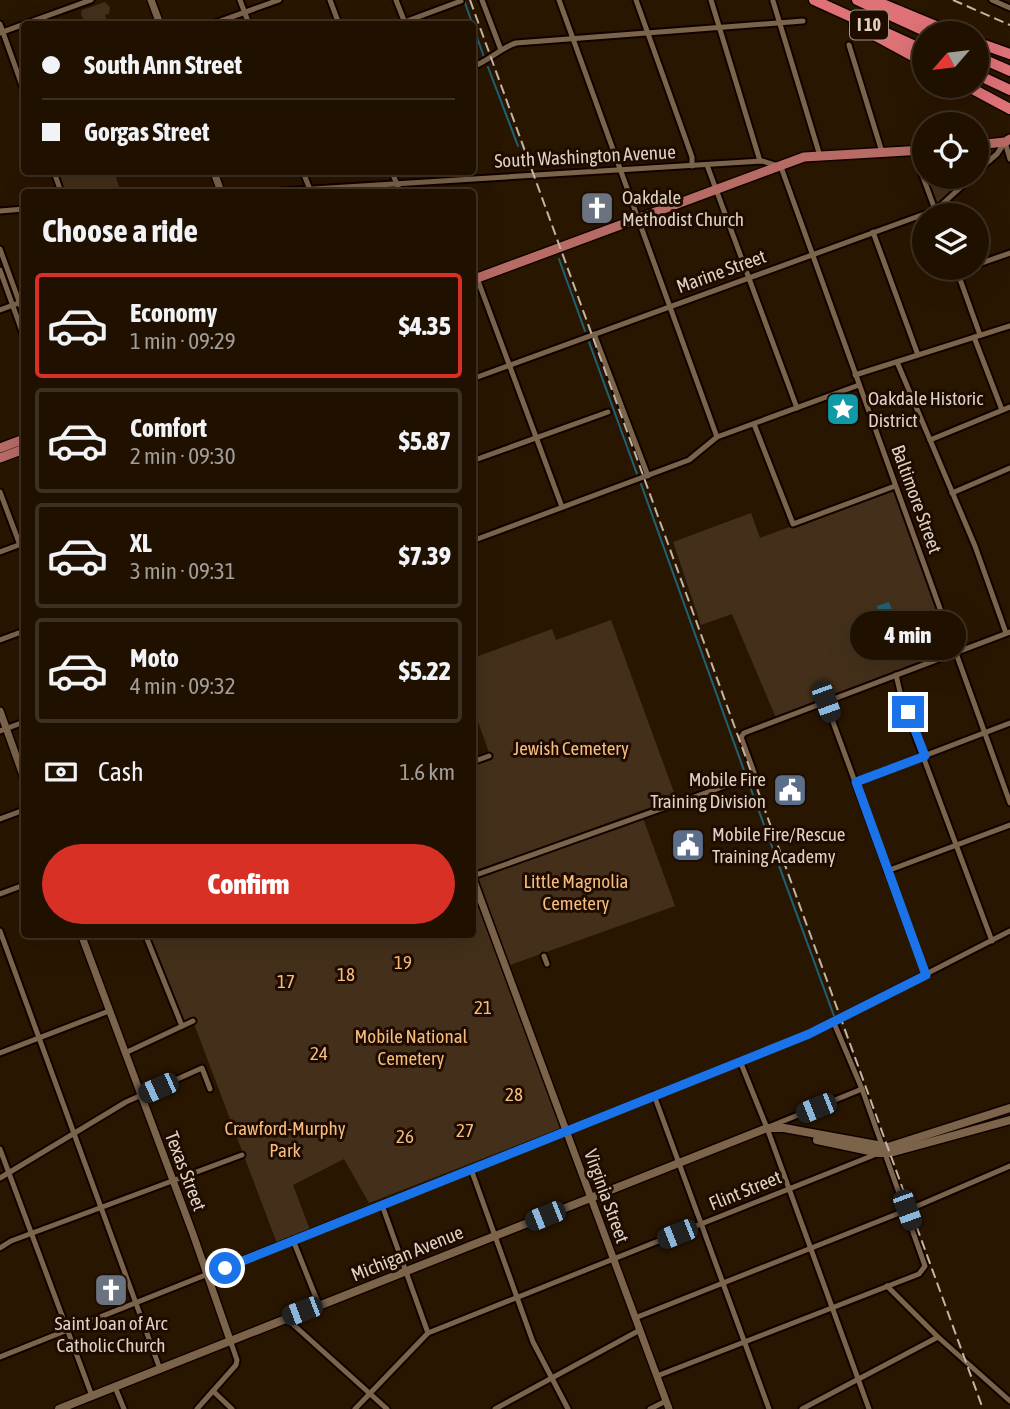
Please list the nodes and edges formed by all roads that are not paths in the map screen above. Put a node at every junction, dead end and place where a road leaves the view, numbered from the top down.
1 (91, 0) edge
2 (151, 0) edge
3 (240, 0) edge
4 (279, 0) edge
5 (330, 0) edge
6 (396, 0) edge
7 (482, 0) edge
8 (559, 0) edge
9 (636, 0) edge
10 (711, 0) edge
11 (814, 0) edge
12 (857, 0) edge
13 (873, 0) edge
14 (992, 0) edge
15 (461, 1) edge
16 (773, 1) edge
17 (72, 3) edge
18 (828, 6) junction
19 (1010, 8) edge
20 (245, 12) junction
21 (29, 21) edge
22 (159, 21) edge
23 (220, 21) edge
24 (248, 21) edge
25 (338, 21) edge
26 (402, 21) edge
27 (411, 21) edge
28 (803, 21) dead end
29 (924, 21) edge
30 (780, 23) junction
31 (0, 24) edge
32 (21, 25) edge
33 (912, 25) edge
34 (720, 28) junction
35 (1, 33) edge
36 (648, 33) junction
37 (573, 38) junction
38 (912, 44) edge
39 (849, 45) dead end
40 (989, 47) edge
41 (501, 50) junction
42 (1010, 54) edge
43 (912, 56) edge
44 (989, 61) edge
45 (476, 66) edge
46 (1010, 71) edge
47 (989, 80) edge
48 (21, 83) edge
49 (1010, 90) edge
50 (989, 98) edge
51 (1010, 109) edge
52 (1008, 142) edge
53 (989, 144) edge
54 (912, 150) edge
55 (882, 152) junction
56 (820, 156) junction
57 (1010, 159) edge
58 (760, 161) junction
59 (989, 161) edge
60 (707, 165) junction
61 (692, 166) junction
62 (781, 167) junction
63 (621, 170) junction
64 (393, 175) edge
65 (460, 176) edge
66 (397, 184) junction
67 (335, 189) edge
68 (399, 189) edge
69 (960, 189) edge
70 (716, 190) junction
71 (945, 203) edge
72 (21, 209) edge
73 (0, 211) edge
74 (638, 219) junction
75 (912, 220) edge
76 (873, 232) junction
77 (0, 248) edge
78 (1010, 253) edge
79 (812, 254) junction
80 (989, 260) edge
81 (0, 270) edge
82 (749, 278) junction
83 (476, 279) edge
84 (959, 280) edge
85 (476, 282) edge
86 (21, 300) edge
87 (21, 302) edge
88 (13, 306) junction
89 (670, 306) junction
90 (0, 310) edge
91 (1010, 326) edge
92 (21, 329) edge
93 (594, 334) junction
94 (977, 336) junction
95 (918, 355) junction
96 (897, 362) junction
97 (509, 365) junction
98 (855, 375) junction
99 (476, 377) edge
100 (859, 386) junction
101 (1010, 407) edge
102 (797, 408) junction
103 (1002, 410) junction
104 (608, 412) dead end
105 (754, 424) junction
106 (717, 437) junction
107 (536, 438) junction
108 (930, 440) junction
109 (21, 445) edge
110 (0, 448) edge
111 (0, 458) edge
112 (476, 460) edge
113 (1010, 468) edge
114 (648, 476) junction
115 (895, 486) junction
116 (0, 492) edge
117 (952, 493) junction
118 (562, 507) junction
119 (476, 539) edge
120 (21, 542) edge
121 (21, 544) edge
122 (0, 552) edge
123 (21, 632) edge
124 (1008, 633) edge
125 (0, 640) edge
126 (956, 652) junction
127 (896, 676) junction
128 (826, 702) junction
129 (0, 711) edge
130 (21, 723) edge
131 (1010, 723) edge
132 (3, 729) edge
133 (985, 732) junction
134 (489, 755) dead end
135 (925, 756) junction
136 (476, 760) edge
137 (21, 771) edge
138 (856, 782) junction
139 (1010, 803) edge
140 (21, 811) edge
141 (0, 819) edge
142 (1010, 825) edge
143 (957, 845) junction
144 (887, 871) junction
145 (476, 875) edge
146 (476, 884) edge
147 (21, 886) edge
148 (0, 894) edge
149 (0, 931) edge
150 (1010, 932) edge
151 (82, 938) edge
152 (147, 938) edge
153 (992, 941) junction
154 (544, 956) dead end
155 (547, 964) dead end
156 (926, 975) junction
157 (109, 1011) junction
158 (193, 1021) dead end
159 (834, 1023) junction
160 (182, 1026) junction
161 (40, 1039) junction
162 (0, 1053) edge
163 (125, 1053) junction
164 (740, 1061) junction
165 (209, 1089) dead end
166 (862, 1089) junction
167 (141, 1096) junction
168 (654, 1096) junction
169 (1010, 1108) edge
170 (793, 1117) junction
171 (1010, 1120) edge
172 (767, 1128) junction
173 (566, 1130) junction
174 (793, 1130) junction
175 (75, 1133) junction
176 (0, 1149) edge
177 (883, 1151) junction
178 (242, 1155) dead end
179 (679, 1163) junction
180 (1010, 1166) edge
181 (471, 1169) junction
182 (9, 1172) junction
183 (0, 1178) edge
184 (173, 1181) junction
185 (789, 1189) junction
186 (591, 1197) junction
187 (382, 1205) junction
188 (915, 1207) dead end
189 (102, 1208) junction
190 (907, 1210) junction
191 (701, 1224) junction
192 (30, 1234) junction
193 (494, 1235) junction
194 (293, 1240) junction
195 (0, 1248) edge
196 (811, 1248) junction
197 (614, 1259) junction
198 (407, 1271) junction
199 (207, 1275) junction
200 (723, 1283) junction
201 (887, 1286) junction
202 (516, 1298) junction
203 (136, 1302) junction
204 (319, 1305) junction
205 (833, 1307) junction
206 (286, 1318) junction
207 (635, 1318) junction
208 (66, 1330) junction
209 (640, 1331) junction
210 (428, 1333) junction
211 (938, 1337) junction
212 (230, 1340) junction
213 (744, 1343) junction
214 (0, 1357) edge
215 (160, 1369) junction
216 (657, 1376) junction
217 (552, 1379) junction
218 (858, 1379) junction
219 (115, 1387) junction
220 (213, 1391) junction
221 (369, 1393) junction
222 (92, 1396) junction
223 (1010, 1401) edge
224 (667, 1405) edge
225 (59, 1409) edge
226 (124, 1409) edge
227 (197, 1409) edge
228 (232, 1409) edge
229 (355, 1409) edge
230 (387, 1409) edge
231 (495, 1409) edge
232 (568, 1409) edge
233 (650, 1409) edge
234 (769, 1409) edge
235 (802, 1409) edge
236 (869, 1409) edge

1 - 17 street
2 - 22 street
3 - 20 street
4 - 20 street
5 - 25 street
6 - 26 street
7 - 41 street
8 - 37 street
9 - 36 street
10 - 34 street
11 - 18 highway, I 10
12 - 33 highway, I 10
13 - 29 highway
14 - 19 street
15 - 27 street
16 - 30 street
17 - 21 street
18 - 38 highway, I 10
18 - 43 highway
20 - 23 street
20 - 24 street
28 - 30 street
30 - 34 street
30 - 56 street
31 - 35 street
32 - 35 street
34 - 36 street
34 - 58 street
35 - 48 street
36 - 37 street
36 - 61 street
37 - 41 street
37 - 63 street
39 - 55 street
40 - 42 highway
41 - 45 street
44 - 46 highway
47 - 49 highway
50 - 51 highway
52 - 53 main road
52 - 57 street
52 - 59 street
54 - 55 main road
55 - 56 main road
56 - 62 main road
58 - 60 street, South Washington Avenue
58 - 62 street, South Washington Avenue
60 - 61 street, South Washington Avenue
60 - 70 street
61 - 63 street, South Washington Avenue
62 - 70 main road
62 - 79 street, Baltimore Street
63 - 65 street, South Washington Avenue
63 - 74 street
64 - 66 street
65 - 66 street, South Washington Avenue
66 - 67 street, South Washington Avenue
66 - 68 street
69 - 71 street, Marine Street
70 - 74 main road
70 - 82 street
72 - 73 street
74 - 83 main road
74 - 89 street
75 - 76 street, Marine Street
76 - 79 street, Marine Street
76 - 95 street
77 - 86 street
78 - 80 street
79 - 82 street, Marine Street
79 - 98 street, Baltimore Street
81 - 88 street
82 - 89 street, Marine Street
82 - 102 street
84 - 94 street
85 - 97 street
87 - 88 street
88 - 90 street
88 - 92 street
89 - 93 street, Marine Street
89 - 106 street
91 - 94 street
93 - 97 street, Marine Street
93 - 114 street
94 - 95 street
94 - 103 street
95 - 96 street
96 - 98 street
96 - 108 street
97 - 99 street, Marine Street
97 - 107 street
98 - 100 street, Baltimore Street
100 - 102 street
100 - 115 street, Baltimore Street
101 - 103 street
102 - 105 street
103 - 108 street
104 - 107 street
105 - 106 street
105 - 115 street
106 - 114 street
107 - 112 street
107 - 118 street
108 - 117 street
109 - 110 main road
109 - 111 main road
113 - 117 street
114 - 118 street
115 - 126 street, Baltimore Street
116 - 120 street
117 - 124 street
118 - 119 street
121 - 122 street
123 - 125 street
124 - 126 street
126 - 127 street
126 - 133 street, Baltimore Street
127 - 128 street
127 - 135 street
128 - 138 street
128 - 145 street
129 - 132 street
130 - 132 street
131 - 133 street
132 - 137 street
133 - 135 street
133 - 139 street, Baltimore Street
134 - 136 street
135 - 138 street
135 - 143 street
138 - 144 street
140 - 141 street
142 - 143 street
143 - 144 street
143 - 153 street
144 - 156 street
146 - 173 street, Virginia Street
147 - 148 street
149 - 161 street
150 - 153 street
151 - 157 street, Texas Street
152 - 160 street
153 - 156 street
154 - 155 street
156 - 159 street
157 - 161 street
157 - 163 street, Texas Street
158 - 160 street
159 - 164 street
159 - 166 street
160 - 163 street
161 - 162 street
161 - 175 street
163 - 167 street, Texas Street
164 - 168 street
164 - 172 street
165 - 167 street
166 - 170 street
166 - 177 street
167 - 175 street
167 - 184 street, Texas Street
168 - 173 street
168 - 179 street
169 - 177 main road, Michigan Avenue
170 - 172 street
170 - 174 street
171 - 177 main road, Michigan Avenue
172 - 174 main road, Michigan Avenue
172 - 177 main road, Michigan Avenue
172 - 179 main road, Michigan Avenue
172 - 185 street
173 - 181 street
173 - 186 street, Virginia Street
174 - 177 main road, Michigan Avenue
175 - 182 street
175 - 189 street
176 - 182 street
177 - 185 street, Flint Street
177 - 190 street
178 - 184 street
179 - 186 main road, Michigan Avenue
179 - 191 street
180 - 188 street
181 - 187 street
181 - 193 street
182 - 183 street
182 - 192 street
184 - 189 street
184 - 199 street, Texas Street
185 - 191 street, Flint Street
185 - 196 street
186 - 193 main road, Michigan Avenue
186 - 197 street, Virginia Street
187 - 194 street
187 - 198 street
189 - 192 street
189 - 203 street
190 - 196 street
190 - 201 street
191 - 197 street, Flint Street
191 - 200 street
192 - 195 street
192 - 208 street
193 - 198 main road, Michigan Avenue
193 - 202 street
194 - 199 street
194 - 204 street
196 - 200 street
196 - 205 street
197 - 202 street, Flint Street
197 - 207 street, Virginia Street
198 - 204 main road, Michigan Avenue
198 - 210 street
199 - 203 street
199 - 212 street, Texas Street
200 - 207 street
200 - 213 street
201 - 205 street
201 - 211 street
202 - 210 street, Flint Street
202 - 217 street
203 - 208 street
203 - 215 street
204 - 206 main road, Michigan Avenue
205 - 213 street
205 - 218 street
206 - 212 main road, Michigan Avenue
206 - 221 street
207 - 209 street, Virginia Street
208 - 214 street
208 - 222 street
209 - 216 street, Virginia Street
209 - 217 street
210 - 221 street
211 - 218 street
211 - 223 street
212 - 215 main road, Michigan Avenue
212 - 220 street
213 - 216 street
213 - 234 street
215 - 219 main road, Michigan Avenue
216 - 224 street, Virginia Street
217 - 231 street
217 - 232 street
218 - 235 street
218 - 236 street
219 - 222 main road, Michigan Avenue
219 - 226 street
220 - 227 street
220 - 228 street
221 - 229 street
221 - 230 street
222 - 225 main road, Michigan Avenue
224 - 233 street

